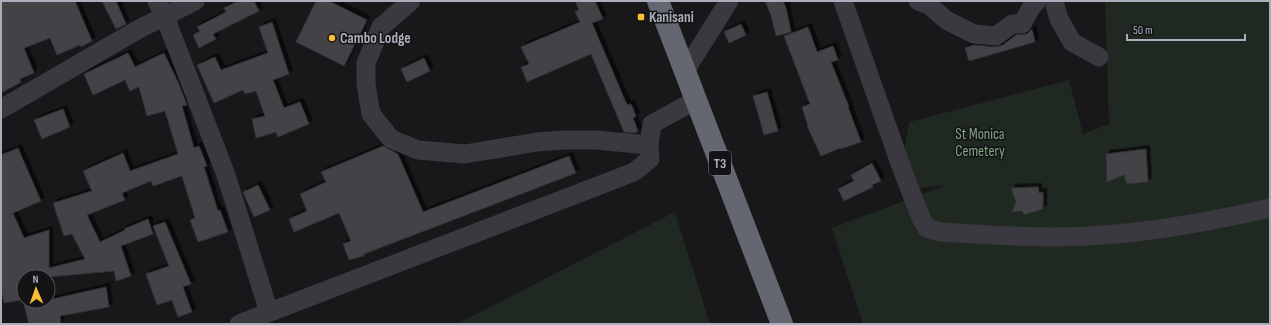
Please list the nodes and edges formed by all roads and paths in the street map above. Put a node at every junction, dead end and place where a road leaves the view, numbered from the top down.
1 (195, 1) edge
2 (411, 1) edge
3 (658, 1) edge
4 (728, 1) edge
5 (918, 1) edge
6 (1037, 1) edge
7 (1054, 1) edge
8 (848, 2) edge
9 (161, 9) edge
10 (1099, 57) dead end
11 (685, 71) junction
12 (696, 100) junction
13 (1, 109) edge
14 (649, 145) junction
15 (1270, 208) edge
16 (269, 312) junction
17 (239, 324) edge
18 (782, 324) edge

1 - 9 street
2 - 14 street
3 - 11 highway, T3
4 - 11 street
5 - 6 street
7 - 10 street
8 - 15 street
9 - 13 street
9 - 16 street
11 - 12 highway, T3
12 - 14 street
12 - 18 highway, T3
14 - 16 street
16 - 17 street

